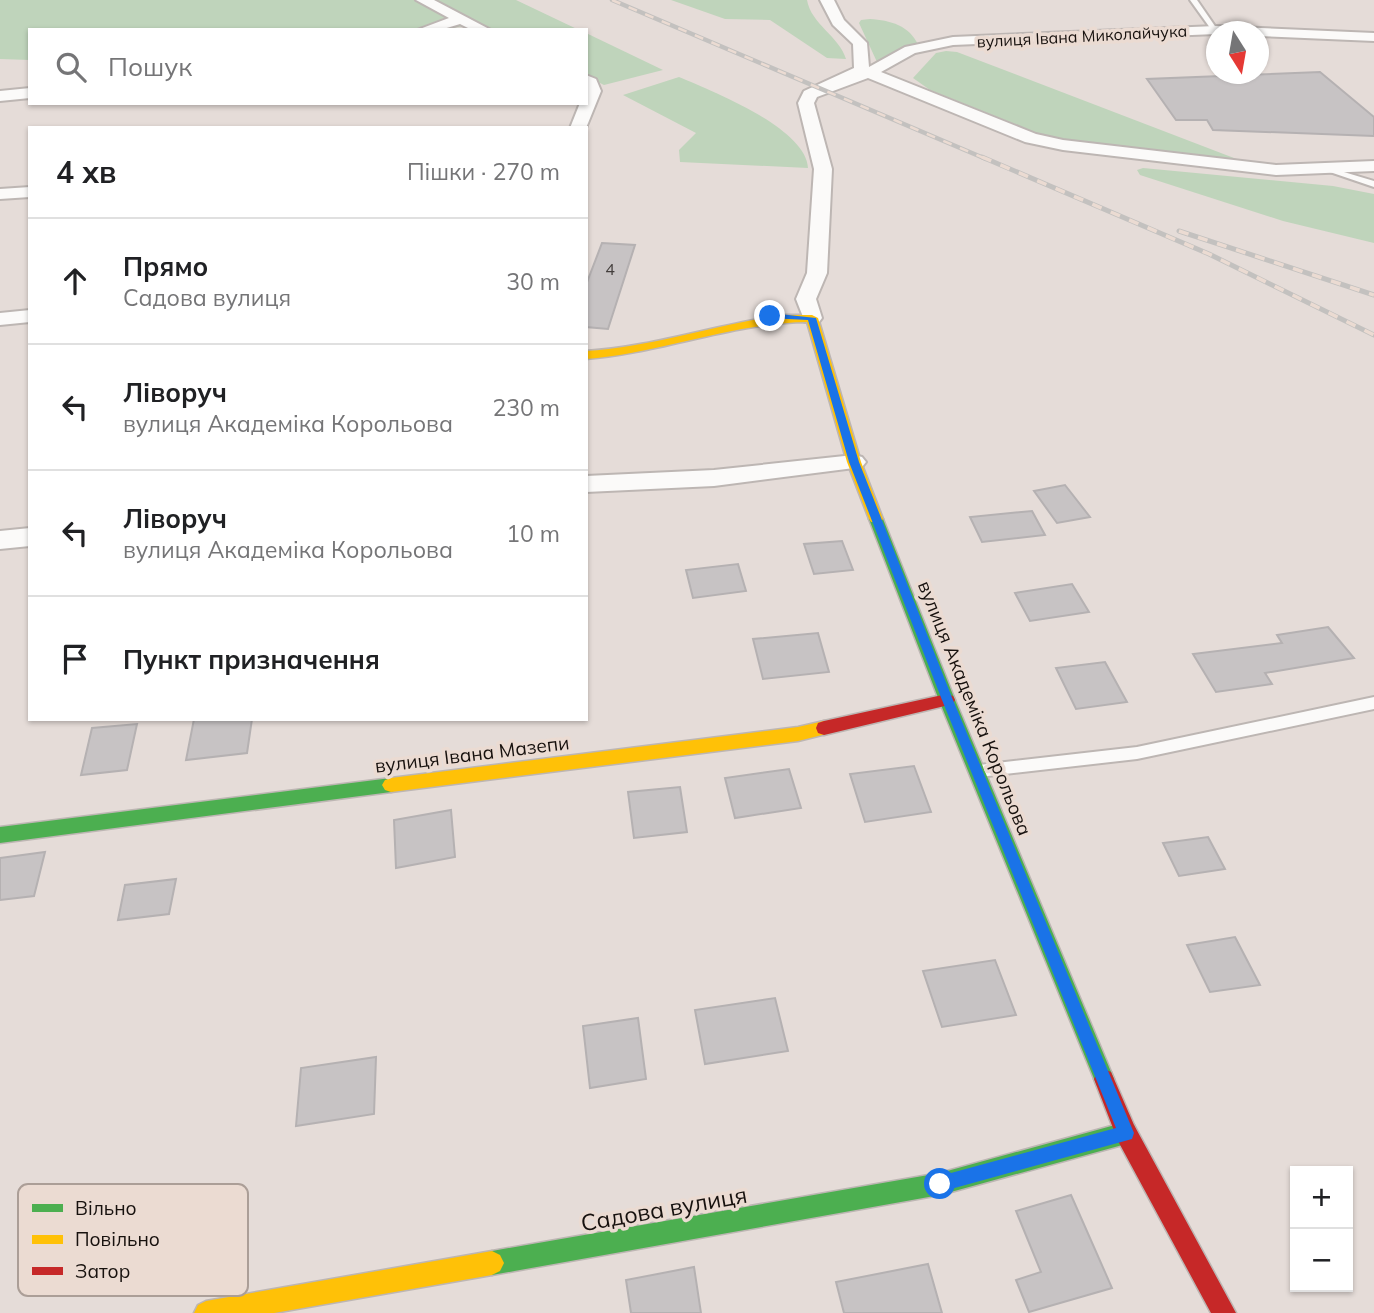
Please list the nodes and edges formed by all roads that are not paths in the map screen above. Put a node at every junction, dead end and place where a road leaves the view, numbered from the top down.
1 (423, 0) edge
2 (827, 0) edge
3 (1193, 0) edge
4 (462, 19) junction
5 (1209, 21) edge
6 (431, 28) edge
7 (480, 28) edge
8 (1206, 30) edge
9 (1269, 32) edge
10 (1374, 37) edge
11 (860, 74) junction
12 (588, 81) edge
13 (28, 93) edge
14 (0, 96) edge
15 (588, 103) edge
16 (587, 105) edge
17 (579, 126) edge
18 (1374, 166) edge
19 (1330, 169) junction
20 (1374, 184) edge
21 (28, 192) edge
22 (0, 194) edge
23 (28, 316) edge
24 (812, 318) junction
25 (0, 319) edge
26 (588, 355) edge
27 (854, 462) junction
28 (588, 484) edge
29 (28, 537) edge
30 (0, 540) edge
31 (947, 700) junction
32 (1374, 703) edge
33 (977, 771) junction
34 (0, 835) edge
35 (1126, 1133) junction
36 (206, 1313) edge
37 (1224, 1313) edge

1 - 4 street
2 - 11 street
3 - 5 lane
4 - 6 street
4 - 7 street
8 - 11 street, вулиця Івана Миколайчука
9 - 10 street
11 - 19 street
11 - 24 street, вулиця Івана Миколайчука
12 - 15 street
13 - 14 street
16 - 17 street
18 - 19 street
19 - 20 lane
21 - 22 street
23 - 25 street
24 - 26 street
24 - 27 street, вулиця Академіка Корольова
27 - 28 street
27 - 31 street, вулиця Академіка Корольова
29 - 30 street
31 - 33 street, вулиця Академіка Корольова
31 - 34 street, вулиця Івана Мазепи
32 - 33 lane
33 - 35 street, вулиця Академіка Корольова
35 - 36 street, Садова вулиця
35 - 37 street, вулиця Академіка Корольова

